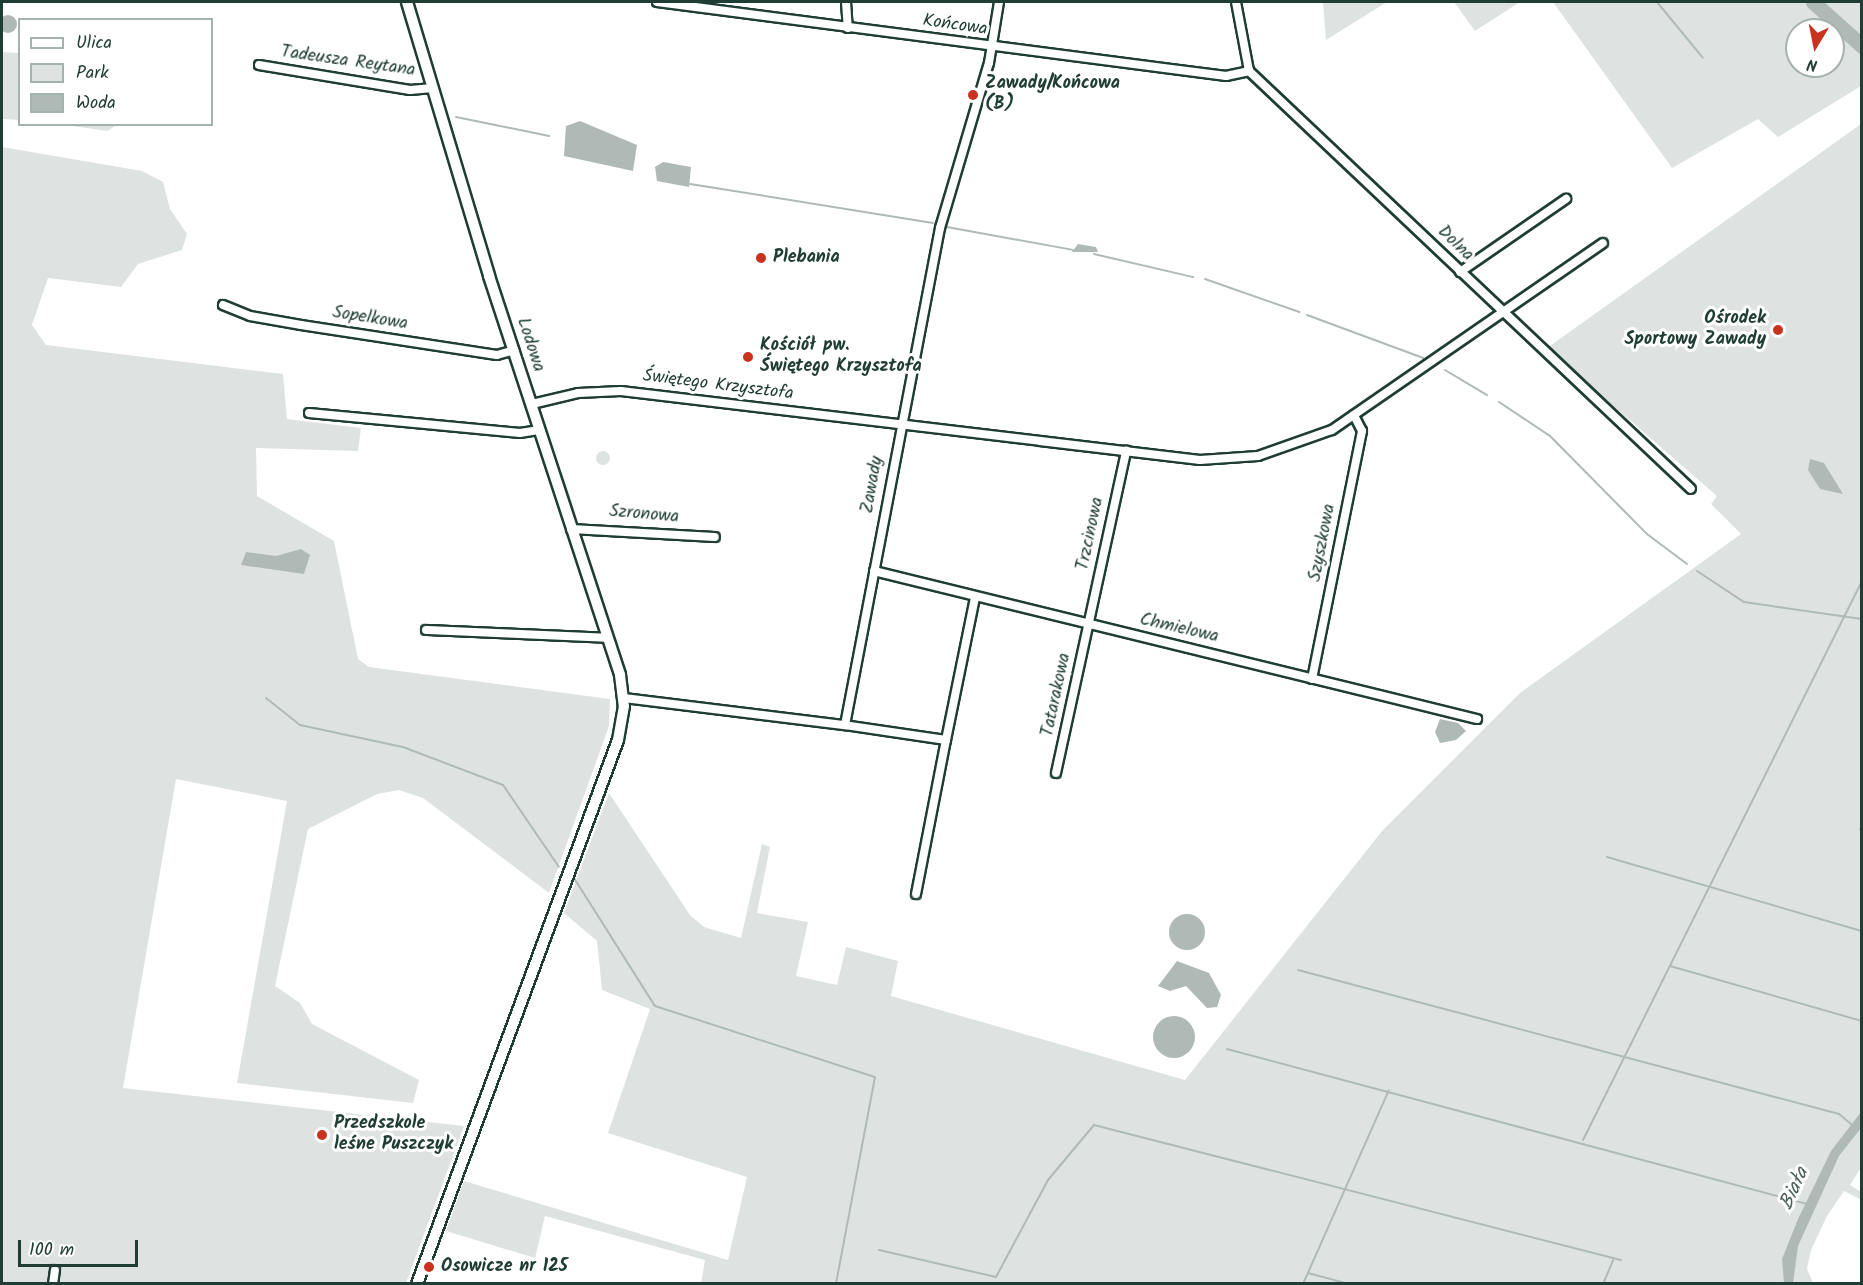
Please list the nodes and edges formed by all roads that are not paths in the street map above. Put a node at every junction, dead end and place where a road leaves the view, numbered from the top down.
1 (407, 2) edge
2 (657, 2) edge
3 (846, 2) edge
4 (999, 2) edge
5 (1236, 2) edge
6 (848, 28) junction
7 (992, 48) junction
8 (259, 65) dead end
9 (1249, 71) junction
10 (433, 88) junction
11 (1566, 199) dead end
12 (1603, 243) dead end
13 (1460, 272) junction
14 (224, 305) dead end
15 (1502, 312) junction
16 (514, 350) junction
17 (532, 404) junction
18 (309, 413) dead end
19 (1354, 415) junction
20 (902, 425) junction
21 (540, 430) junction
22 (1126, 451) junction
23 (1691, 489) dead end
24 (571, 529) junction
25 (715, 537) dead end
26 (874, 571) junction
27 (975, 597) junction
28 (1089, 625) junction
29 (426, 630) dead end
30 (608, 638) junction
31 (1312, 679) junction
32 (624, 699) junction
33 (1477, 719) dead end
34 (845, 725) junction
35 (946, 740) junction
36 (1056, 773) dead end
37 (916, 894) dead end
38 (55, 1270) dead end
39 (53, 1284) edge
40 (417, 1284) edge

1 - 10 street, Lodowa
2 - 6 street, Końcowa
3 - 6 street
4 - 7 street, Zawady
5 - 9 street
6 - 7 street, Końcowa
7 - 9 street, Końcowa
7 - 20 street, Zawady
8 - 10 street, Tadeusza Reytana
9 - 13 street, Dolna
10 - 16 street, Lodowa
11 - 13 street
12 - 15 street, Świętego Krzysztofa
13 - 15 street, Dolna
14 - 16 street, Sopelkowa
15 - 19 street, Świętego Krzysztofa
15 - 23 street, Dolna
16 - 17 street, Lodowa
17 - 20 street, Świętego Krzysztofa
17 - 21 street, Lodowa
18 - 21 street
19 - 22 street, Świętego Krzysztofa
19 - 31 street, Szyszkowa
20 - 22 street, Świętego Krzysztofa
20 - 26 street, Zawady
21 - 24 street, Lodowa
22 - 28 street, Trzcinowa
24 - 25 street, Szronowa
24 - 30 street, Lodowa
26 - 27 street, Chmielowa
26 - 34 street, Zawady
27 - 28 street, Chmielowa
27 - 35 street
28 - 31 street, Chmielowa
28 - 36 street, Tatarakowa
29 - 30 street
30 - 32 street, Lodowa
31 - 33 street, Chmielowa
32 - 34 street
32 - 40 street
34 - 35 street
35 - 37 street
38 - 39 street

